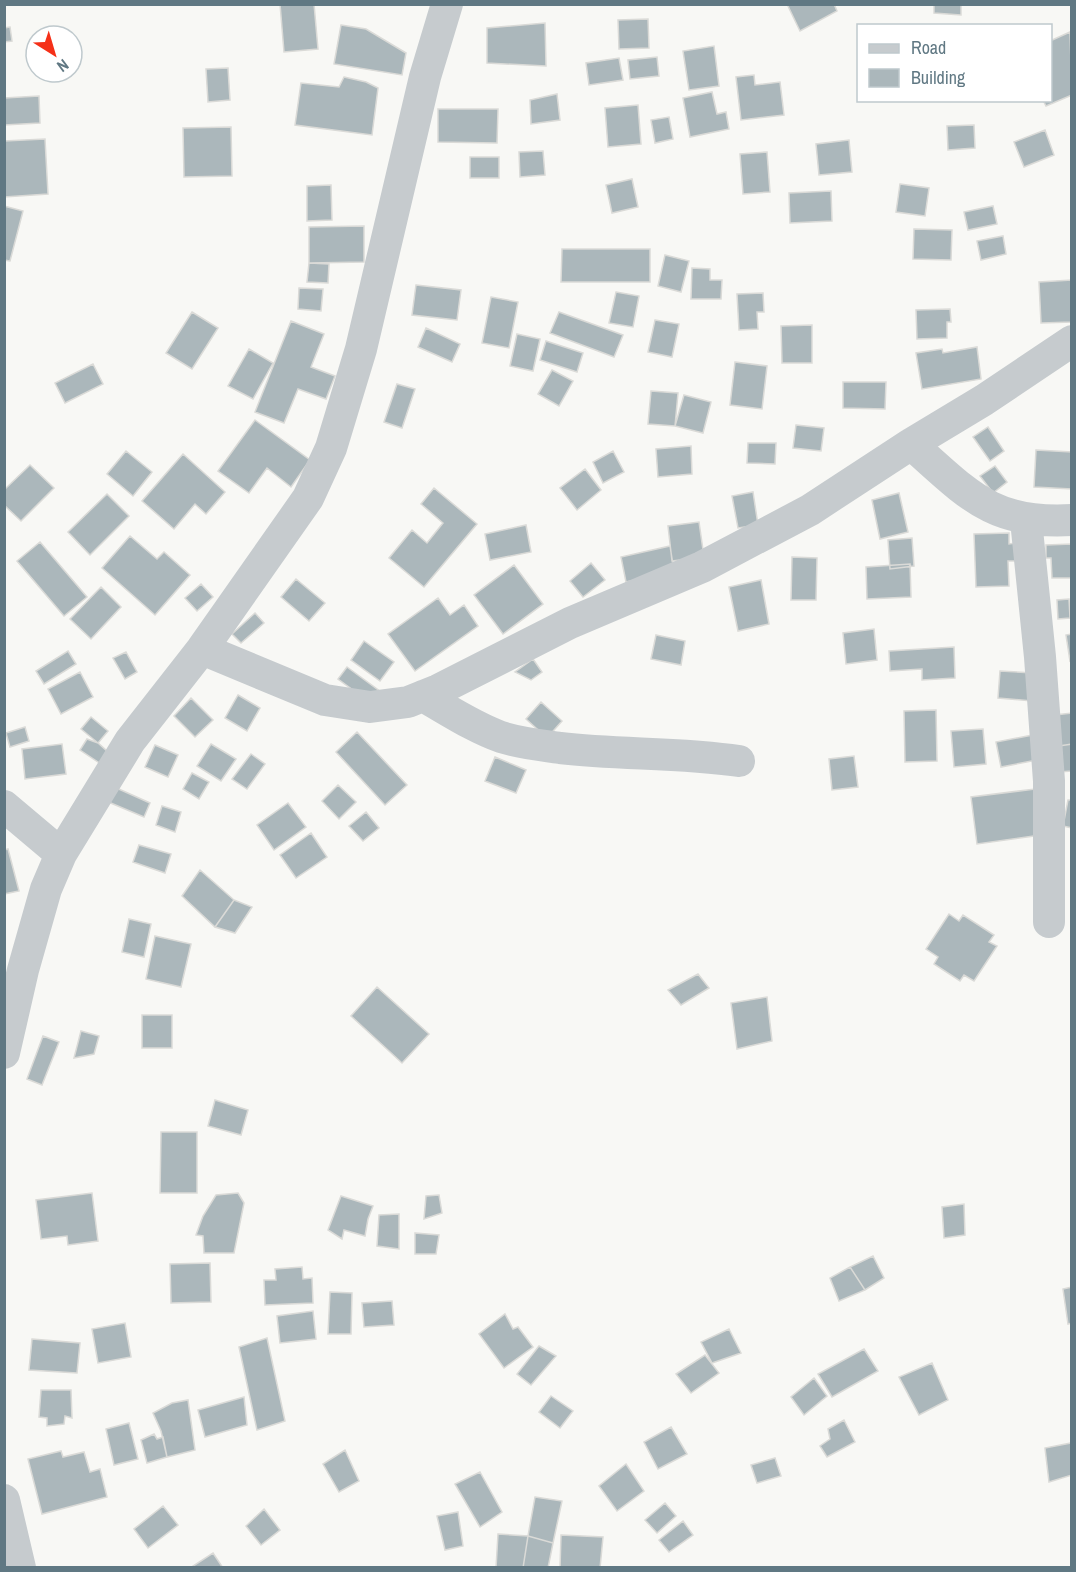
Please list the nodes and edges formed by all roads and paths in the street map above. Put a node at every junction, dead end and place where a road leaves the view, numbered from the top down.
1 (447, 4) edge
2 (1071, 341) edge
3 (910, 444) junction
4 (1026, 520) junction
5 (1071, 520) edge
6 (202, 650) junction
7 (423, 696) junction
8 (739, 761) dead end
9 (4, 806) edge
10 (61, 854) junction
11 (1049, 922) dead end
12 (4, 1053) edge
13 (4, 1500) edge
14 (20, 1568) edge

1 - 6 street
2 - 3 street
3 - 4 street
3 - 7 street
4 - 5 street
4 - 11 street
6 - 7 street
6 - 10 street
7 - 8 street
9 - 10 street
10 - 12 street
13 - 14 street

